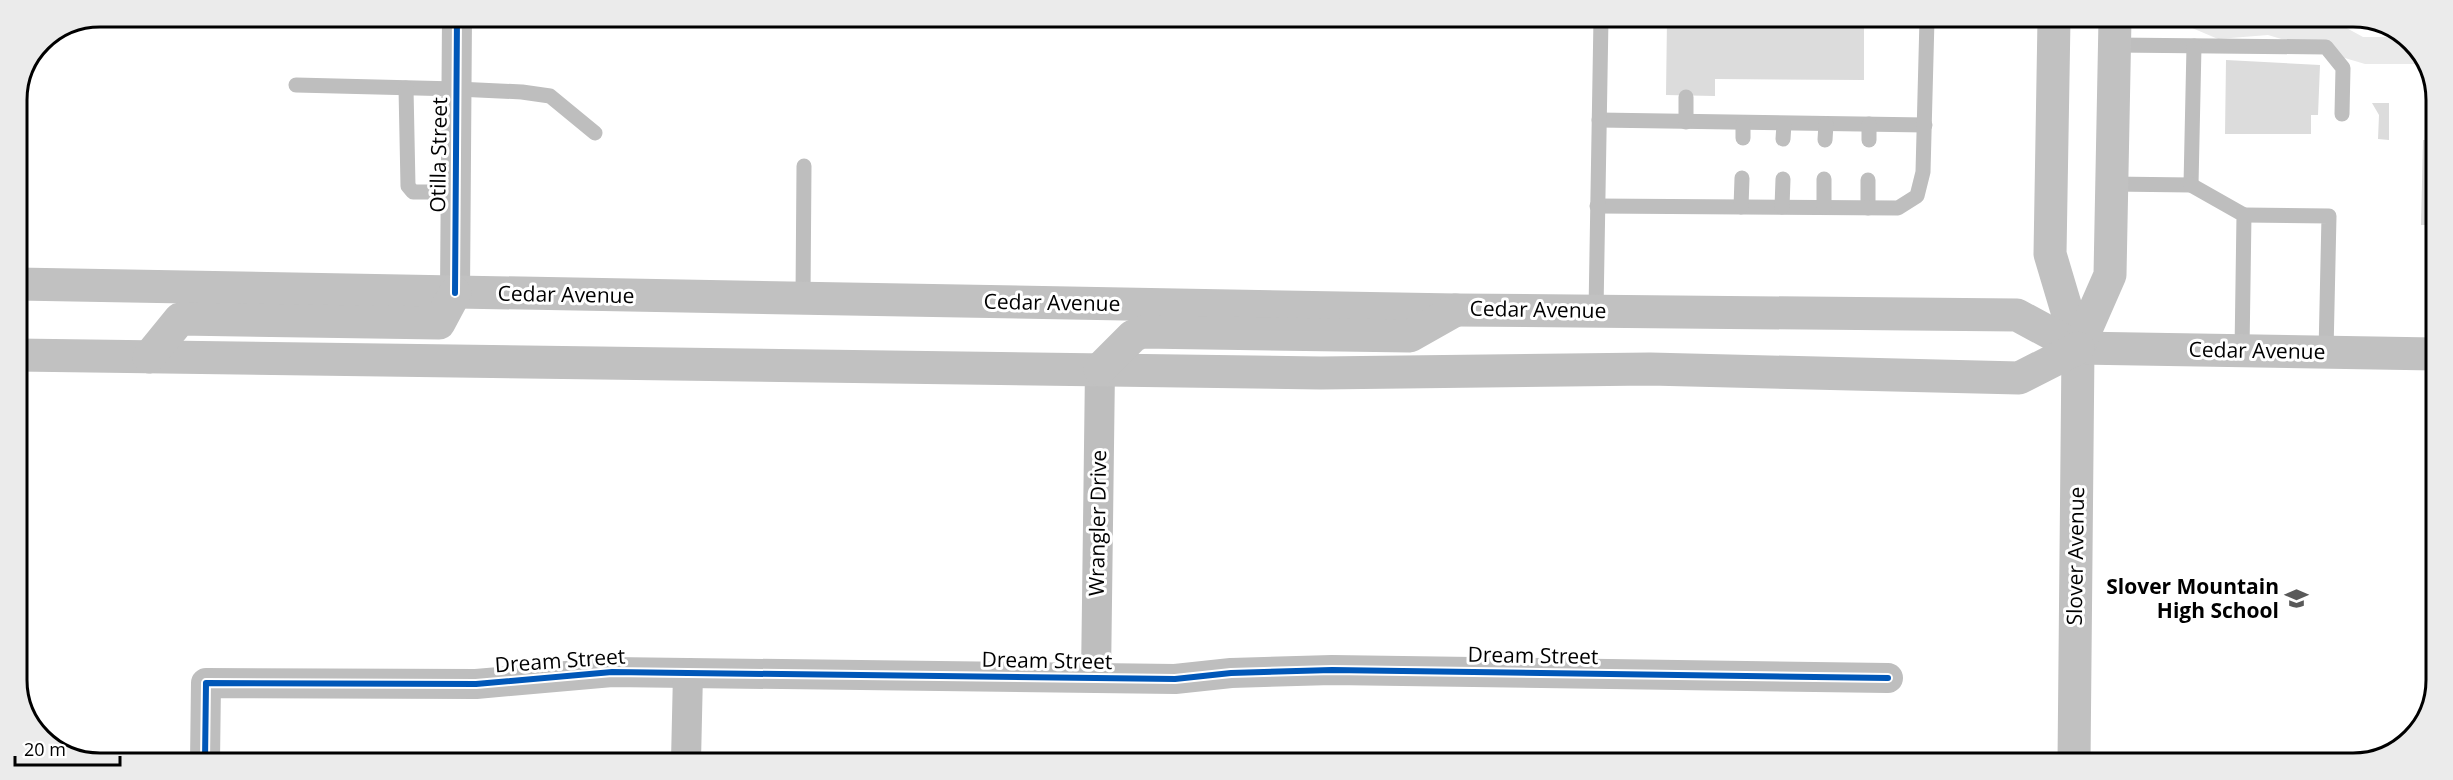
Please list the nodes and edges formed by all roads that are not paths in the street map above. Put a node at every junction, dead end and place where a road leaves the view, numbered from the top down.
1 (457, 27) edge
2 (1601, 27) edge
3 (1926, 27) edge
4 (2054, 27) edge
5 (2115, 32) edge
6 (2194, 45) junction
7 (297, 85) dead end
8 (406, 88) junction
9 (457, 89) junction
10 (1686, 97) dead end
11 (2342, 114) dead end
12 (1599, 120) junction
13 (1686, 122) junction
14 (1826, 124) junction
15 (1869, 124) junction
16 (1925, 125) junction
17 (595, 133) dead end
18 (1825, 140) dead end
19 (1869, 140) dead end
20 (804, 166) dead end
21 (1742, 178) dead end
22 (1783, 178) dead end
23 (1824, 179) dead end
24 (1868, 180) dead end
25 (2112, 184) junction
26 (2191, 185) junction
27 (455, 192) junction
28 (1598, 206) junction
29 (1741, 207) junction
30 (1782, 207) junction
31 (1824, 207) junction
32 (1868, 208) junction
33 (2244, 215) junction
34 (27, 284) edge
35 (455, 293) junction
36 (803, 298) junction
37 (1456, 310) junction
38 (1596, 311) junction
39 (2078, 348) junction
40 (2242, 351) junction
41 (2326, 352) junction
42 (27, 354) edge
43 (2426, 354) edge
44 (149, 357) junction
45 (1100, 369) junction
46 (688, 673) junction
47 (1096, 678) junction
48 (1888, 678) dead end
49 (205, 753) edge
50 (686, 753) edge
51 (2074, 753) edge

1 - 9 street, Otilla Street
2 - 12 lane
3 - 16 lane
4 - 39 main road, Slover Avenue
5 - 6 lane
5 - 25 main road, Slover Avenue
6 - 11 lane
6 - 26 lane
7 - 8 lane
8 - 9 lane
8 - 27 lane
9 - 17 lane
9 - 27 street, Otilla Street
10 - 13 lane
12 - 13 lane
12 - 28 lane
13 - 14 lane
14 - 15 lane
14 - 18 lane
15 - 16 lane
15 - 19 lane
16 - 32 lane
20 - 36 lane
21 - 29 lane
22 - 30 lane
23 - 31 lane
24 - 32 lane
25 - 26 lane
25 - 39 main road, Slover Avenue
26 - 33 lane
27 - 35 street, Otilla Street
28 - 29 lane
28 - 38 lane
29 - 30 lane
30 - 31 lane
31 - 32 lane
33 - 40 lane
33 - 41 lane
34 - 35 main road, Cedar Avenue
35 - 36 main road, Cedar Avenue
35 - 44 main road
36 - 37 main road, Cedar Avenue
37 - 38 main road, Cedar Avenue
37 - 45 main road
38 - 39 main road, Cedar Avenue
39 - 40 main road, Cedar Avenue
39 - 45 main road, Cedar Avenue
39 - 51 main road, Slover Avenue
40 - 41 main road, Cedar Avenue
41 - 43 main road, Cedar Avenue
42 - 44 main road, Cedar Avenue
44 - 45 main road, Cedar Avenue
45 - 47 street, Wrangler Drive
46 - 47 street, Dream Street
46 - 49 street, Dream Street
46 - 50 street
47 - 48 street, Dream Street

